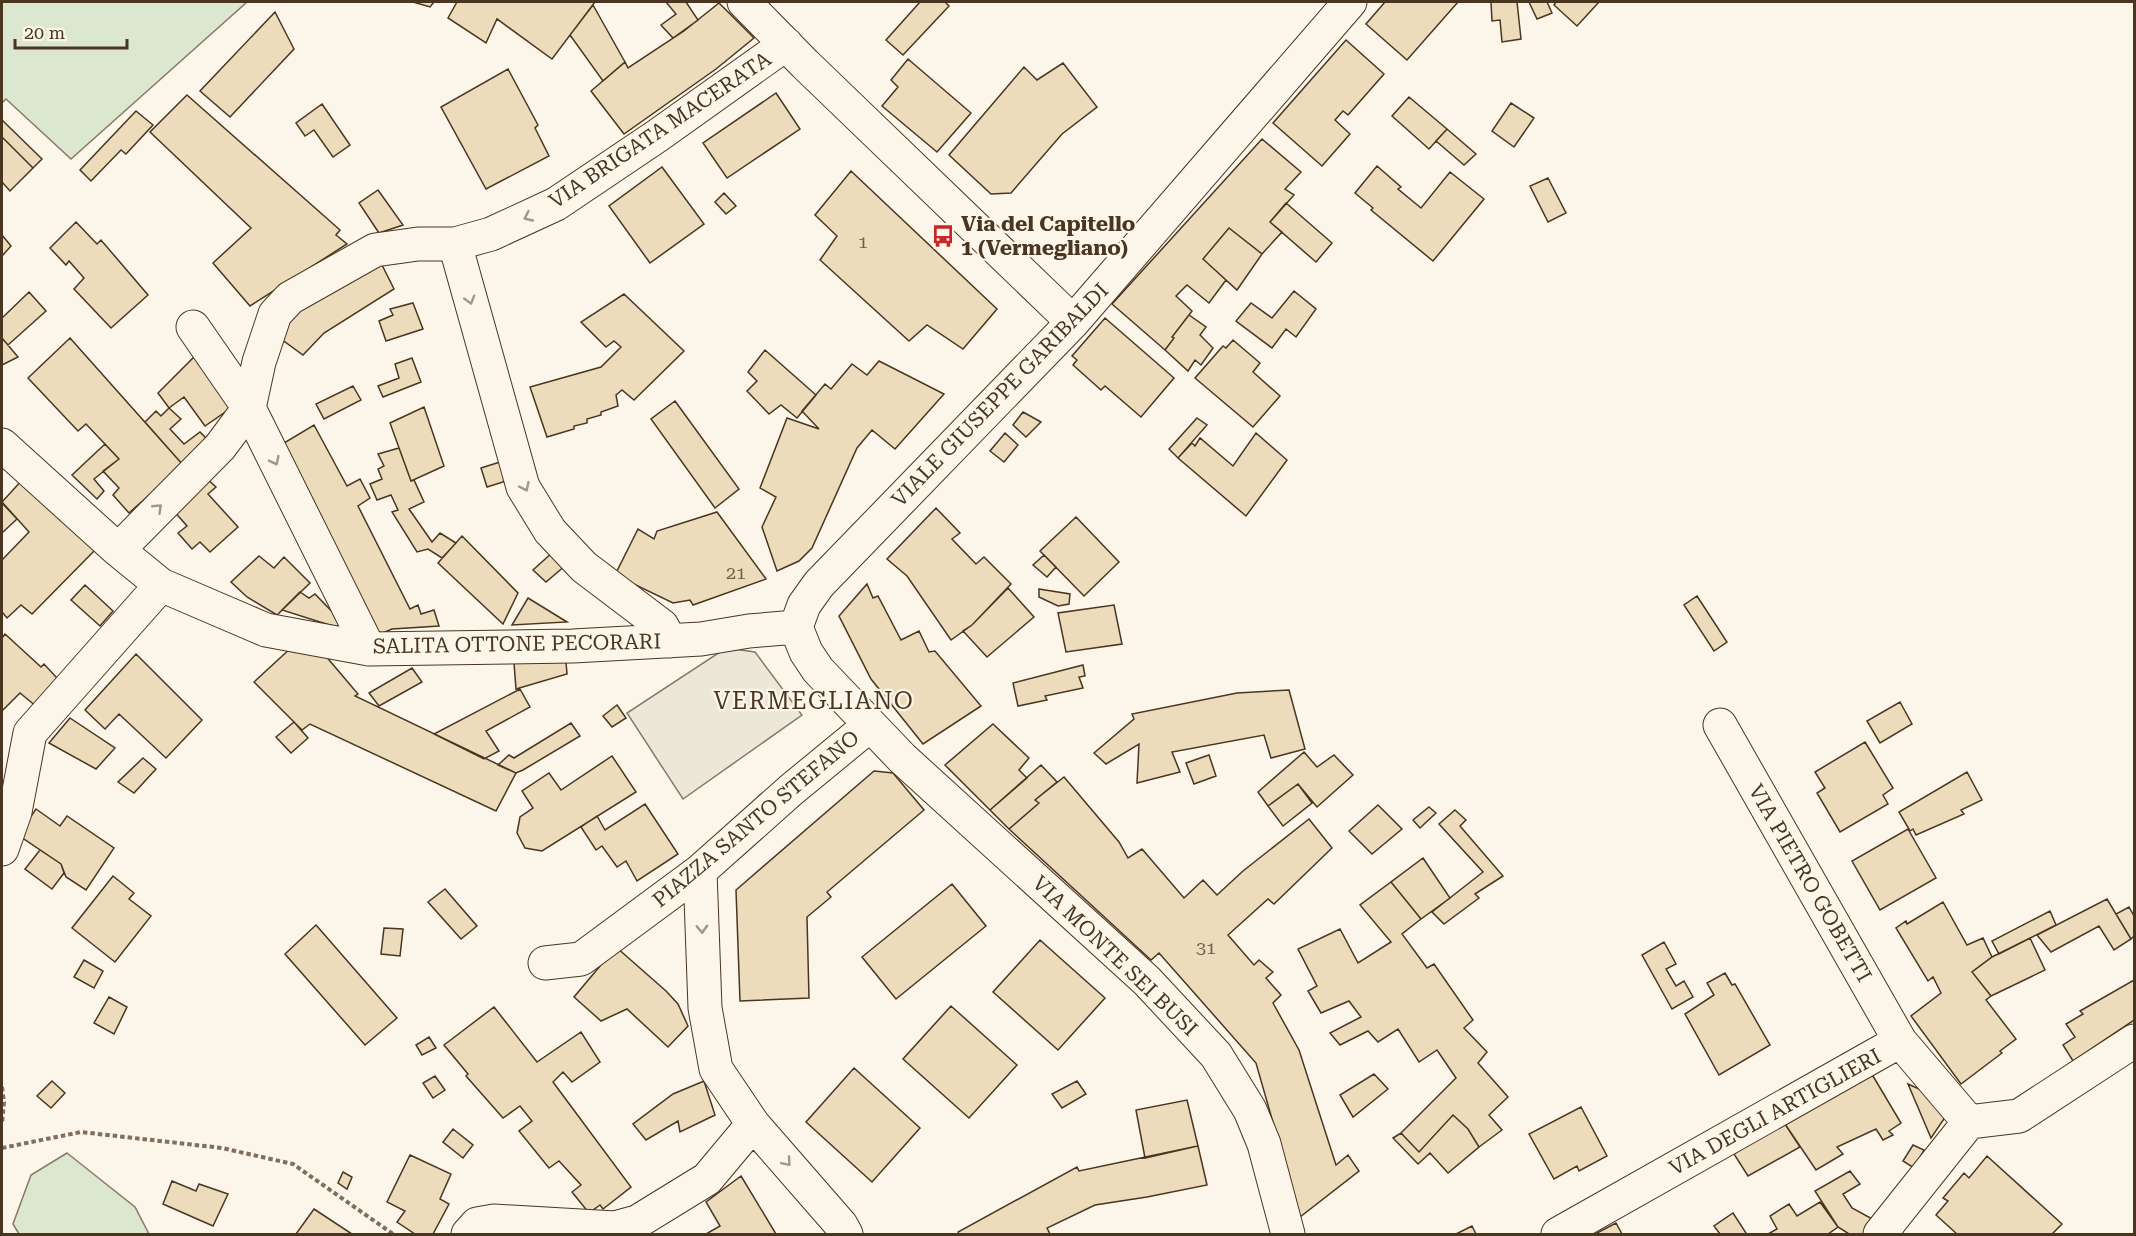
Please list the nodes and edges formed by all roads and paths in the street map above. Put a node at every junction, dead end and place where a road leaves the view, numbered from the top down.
1 (744, 2) edge
2 (1350, 2) edge
3 (786, 44) junction
4 (456, 244) junction
5 (1073, 322) junction
6 (193, 327) dead end
7 (249, 408) junction
8 (2, 445) edge
9 (118, 550) junction
10 (161, 585) junction
11 (796, 627) junction
12 (686, 640) junction
13 (369, 649) junction
14 (870, 724) junction
15 (1720, 725) dead end
16 (2, 849) edge
17 (700, 871) junction
18 (545, 963) dead end
19 (1900, 1041) junction
20 (2134, 1041) edge
21 (2, 1087) edge
22 (1969, 1122) junction
23 (2, 1124) edge
24 (753, 1124) junction
25 (2, 1148) edge
26 (393, 1234) edge
27 (468, 1234) edge
28 (846, 1234) edge
29 (1288, 1234) edge
30 (1558, 1234) edge
31 (1880, 1234) edge

1 - 3 street
2 - 5 street, VIALE GIUSEPPE GARIBALDI
3 -> 4 street, VIA BRIGATA MACERATA
3 - 5 street
4 - 7 street, VIA BRIGATA MACERATA
4 -> 12 street
5 - 11 street, VIALE GIUSEPPE GARIBALDI
6 - 7 street
9 -> 7 street, VIA BRIGATA MACERATA
7 -> 13 street
8 - 9 street, SALITA OTTONE PECORARI
9 - 10 street, SALITA OTTONE PECORARI
10 - 13 street, SALITA OTTONE PECORARI
10 - 16 street
11 - 12 street
11 - 14 street, PIAZZA SANTO STEFANO
12 - 13 street, SALITA OTTONE PECORARI
14 - 17 street, PIAZZA SANTO STEFANO
14 - 29 street, VIA MONTE SEI BUSI
15 - 19 street, VIA PIETRO GOBETTI
17 - 18 street, PIAZZA SANTO STEFANO
17 -> 24 street
19 - 22 street, VIA DEGLI ARTIGLIERI
19 - 30 street, VIA DEGLI ARTIGLIERI
20 - 22 street
21 - 23 path
22 - 31 street
24 - 27 street
24 -> 28 street
25 - 26 path

